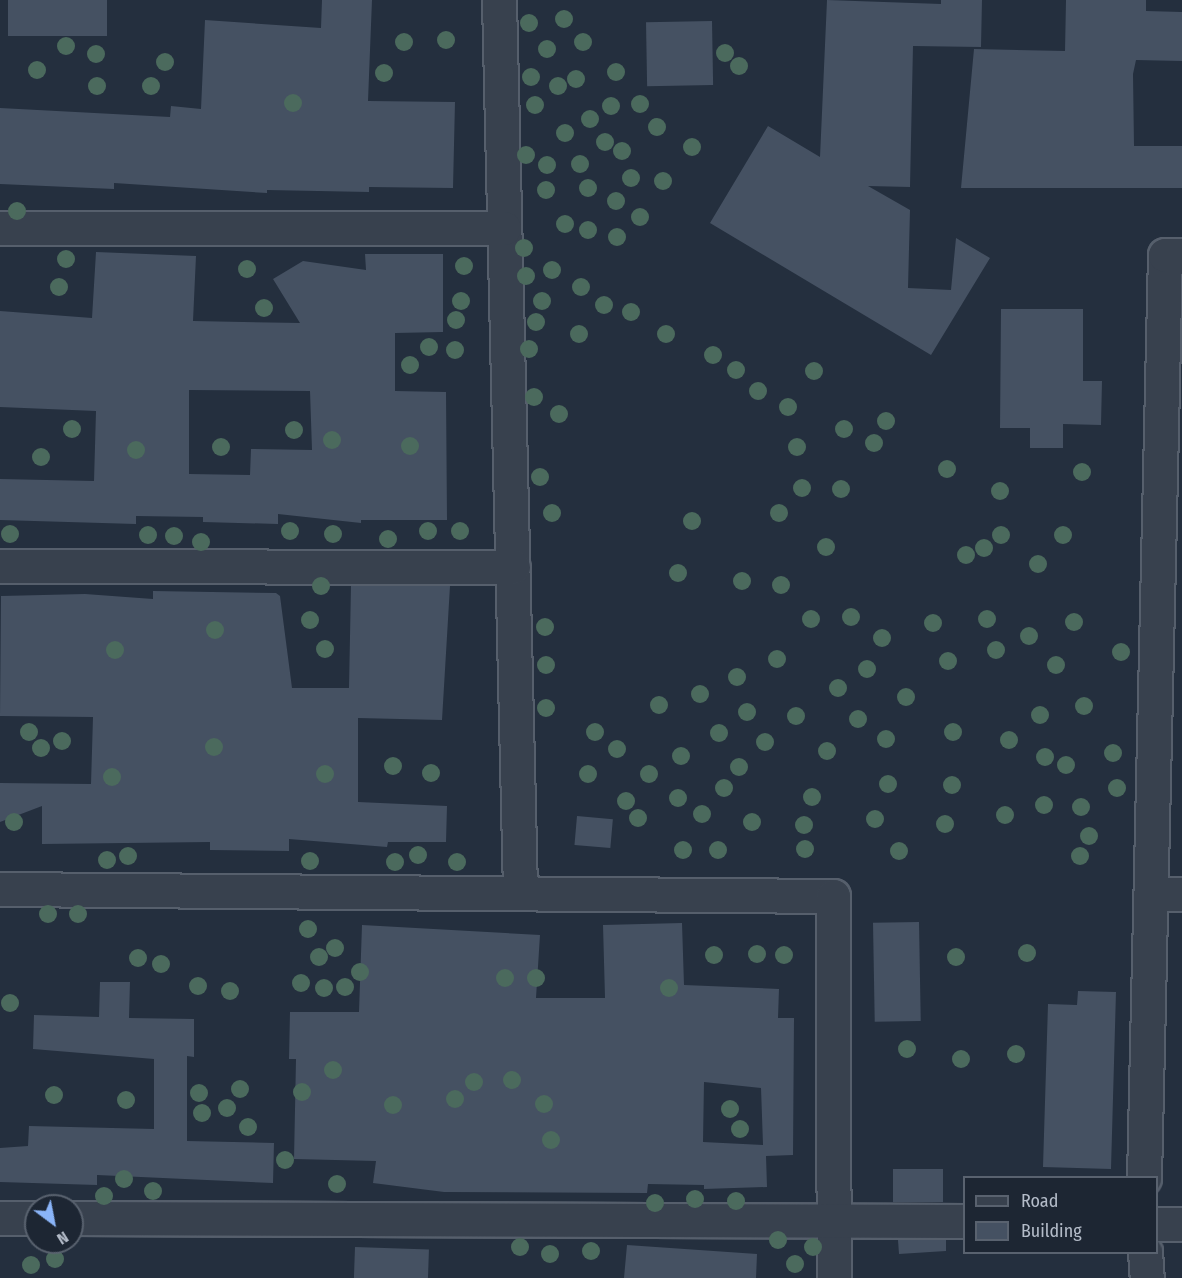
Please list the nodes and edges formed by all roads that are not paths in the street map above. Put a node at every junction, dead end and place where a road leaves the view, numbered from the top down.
1 (499, 0) edge
2 (0, 228) edge
3 (504, 228) junction
4 (1182, 255) edge
5 (0, 566) edge
6 (513, 567) junction
7 (1170, 572) edge
8 (0, 889) edge
9 (520, 892) junction
10 (1166, 893) edge
11 (1144, 1176) edge
12 (0, 1218) edge
13 (24, 1218) edge
14 (84, 1218) edge
15 (834, 1219) junction
16 (963, 1221) edge
17 (1158, 1224) edge
18 (1182, 1224) edge
19 (1145, 1254) edge
20 (834, 1278) edge
21 (1147, 1278) edge

1 - 3 street
2 - 3 street
3 - 6 street
4 - 7 street
5 - 6 street
6 - 9 street
7 - 10 street
8 - 9 street
9 - 15 street
10 - 11 street
12 - 13 street
14 - 15 street
15 - 16 street
15 - 20 street
17 - 18 street
19 - 21 street

